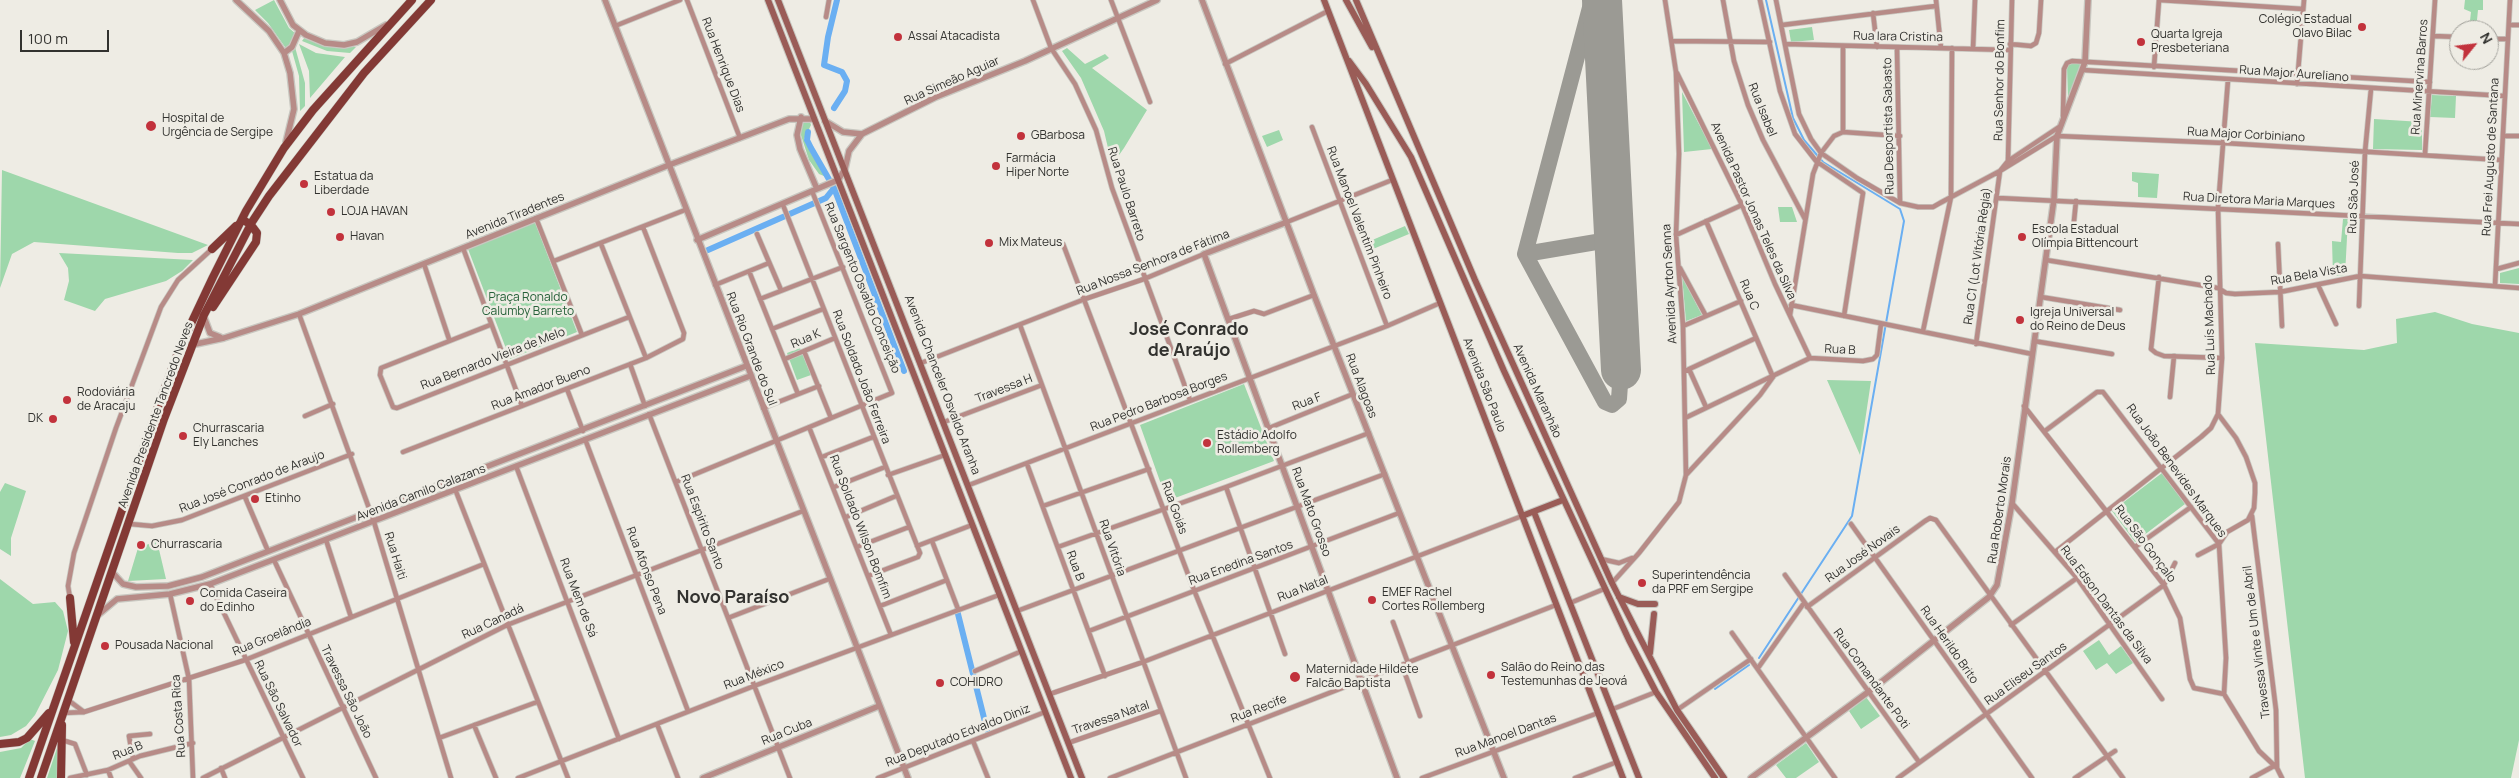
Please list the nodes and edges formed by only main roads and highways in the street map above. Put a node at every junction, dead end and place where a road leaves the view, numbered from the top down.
1 (412, 0) edge
2 (431, 0) edge
3 (768, 0) edge
4 (778, 0) edge
5 (1324, 0) edge
6 (1346, 0) edge
7 (1356, 0) edge
8 (1344, 54) junction
9 (1384, 67) junction
10 (241, 220) junction
11 (251, 225) junction
12 (212, 250) road end
13 (204, 315) junction
14 (1521, 381) junction
15 (1511, 386) junction
16 (1563, 500) junction
17 (1534, 512) junction
18 (1522, 516) junction
19 (1619, 597) junction
20 (70, 598) road end
21 (1655, 604) dead end
22 (1654, 614) dead end
23 (75, 646) junction
24 (1650, 657) junction
25 (52, 709) junction
26 (62, 716) junction
27 (0, 744) edge
28 (29, 778) edge
29 (41, 778) edge
30 (61, 778) edge
31 (1071, 778) edge
32 (1082, 778) edge
33 (1623, 778) edge
34 (1639, 778) edge
35 (1715, 778) edge
36 (1724, 778) edge

1 - 10 main road, Avenida Presidente Tancredo Neves
2 - 11 main road, Avenida Presidente Tancredo Neves
3 - 31 main road, Avenida Chanceler Osvaldo Aranha
4 - 32 main road, Avenida Chanceler Osvaldo Aranha
5 - 8 main road, Avenida São Paulo
6 - 9 main road
7 - 9 main road, Avenida Maranhão
8 - 15 main road, Avenida Maranhão
8 - 18 main road, Avenida São Paulo
9 - 14 main road, Avenida Maranhão
10 - 11 main road
10 - 12 main road
10 - 23 main road, Avenida Presidente Tancredo Neves
11 - 13 main road, Avenida Presidente Tancredo Neves
11 - 13 main road
13 - 26 main road, Avenida Presidente Tancredo Neves
14 - 15 main road
14 - 19 main road, Avenida Maranhão
15 - 16 main road, Avenida Maranhão
16 - 17 main road, Rua Natal
16 - 35 main road, Avenida Maranhão
17 - 18 main road, Rua Natal
17 - 34 main road
18 - 33 main road, Avenida São Paulo
19 - 21 main road
19 - 24 main road, Avenida Maranhão
20 - 23 main road
22 - 24 main road
23 - 25 main road, Avenida Presidente Tancredo Neves
24 - 36 main road, Avenida Maranhão
25 - 27 main road
25 - 28 main road, Avenida Presidente Tancredo Neves
26 - 29 main road, Avenida Presidente Tancredo Neves
26 - 30 main road

